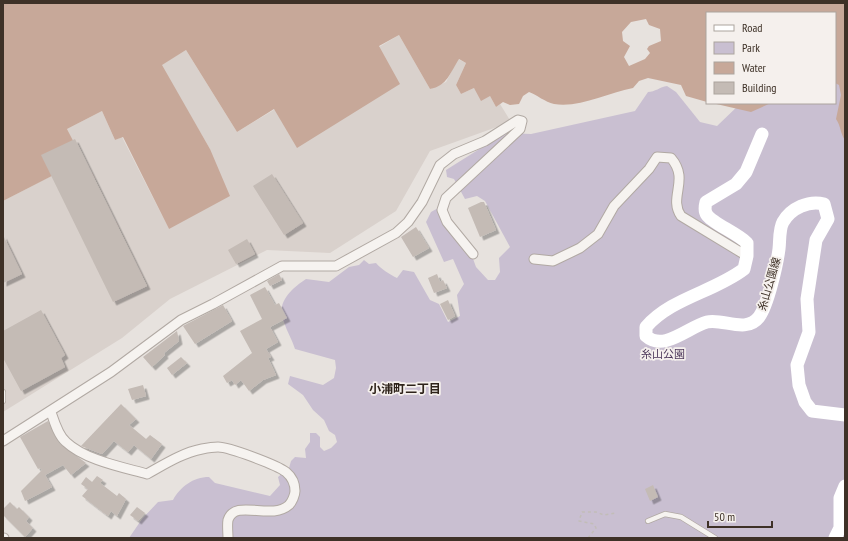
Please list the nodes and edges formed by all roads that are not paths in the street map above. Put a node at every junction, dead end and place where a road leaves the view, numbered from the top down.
1 (762, 134) dead end
2 (473, 254) dead end
3 (747, 256) junction
4 (534, 259) dead end
5 (3, 392) edge
6 (3, 401) edge
7 (51, 412) junction
8 (845, 415) edge
9 (3, 441) edge
10 (845, 486) edge
11 (648, 521) dead end
12 (228, 538) edge
13 (715, 538) edge
14 (835, 538) edge

1 - 3 main road
2 - 7 street
3 - 4 street
3 - 8 main road, 糸山公園線
5 - 6 lane
7 - 9 street
7 - 12 street
10 - 14 main road
11 - 13 lane

